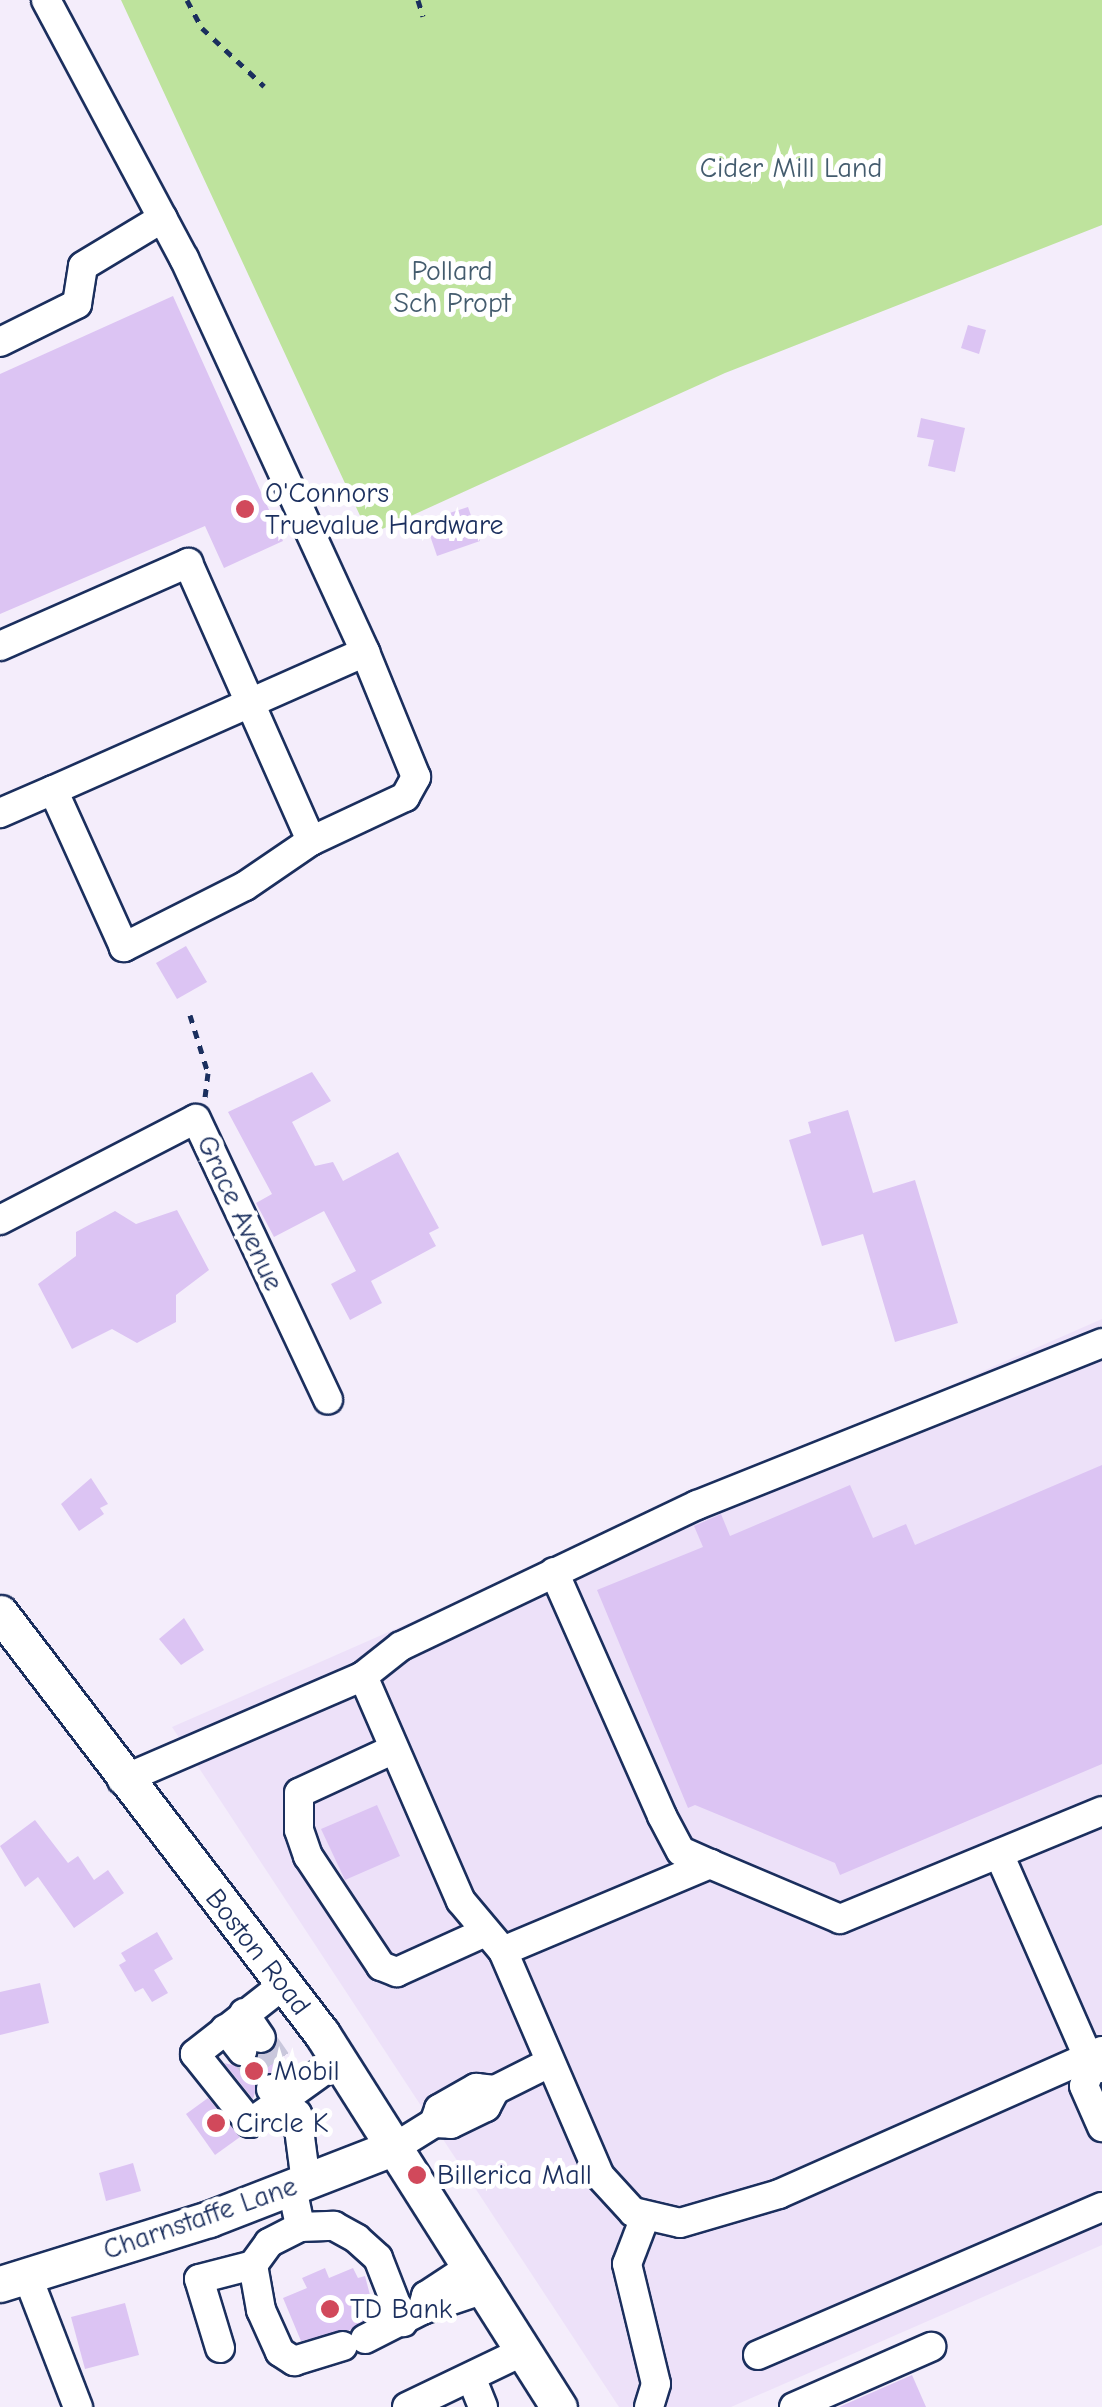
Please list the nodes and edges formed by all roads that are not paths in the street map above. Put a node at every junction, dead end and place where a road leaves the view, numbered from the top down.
1 (46, 0) edge
2 (163, 218) junction
3 (0, 342) edge
4 (0, 646) edge
5 (365, 652) junction
6 (250, 704) junction
7 (53, 790) junction
8 (1, 809) edge
9 (311, 841) junction
10 (0, 1220) edge
11 (1102, 1343) edge
12 (328, 1399) dead end
13 (554, 1572) junction
14 (0, 1613) edge
15 (363, 1676) junction
16 (392, 1750) junction
17 (122, 1780) junction
18 (1102, 1811) edge
19 (1000, 1854) junction
20 (710, 1864) junction
21 (494, 1941) junction
22 (283, 1984) junction
23 (340, 2059) junction
24 (1096, 2061) edge
25 (549, 2064) junction
26 (284, 2089) junction
27 (1101, 2123) edge
28 (398, 2146) junction
29 (299, 2184) junction
30 (1102, 2207) edge
31 (644, 2217) junction
32 (300, 2227) junction
33 (253, 2265) junction
34 (480, 2277) junction
35 (13, 2279) edge
36 (412, 2316) junction
37 (220, 2348) dead end
38 (931, 2348) dead end
39 (526, 2350) junction
40 (758, 2355) dead end
41 (471, 2377) junction
42 (78, 2407) edge
43 (407, 2407) edge
44 (483, 2407) edge
45 (560, 2407) edge
46 (648, 2407) edge
47 (794, 2407) edge

1 - 2 street
2 - 3 street
2 - 5 street
4 - 6 street
5 - 6 street
5 - 9 street
6 - 7 street
6 - 9 street
7 - 8 street
7 - 9 street
10 - 12 street, Grace Avenue
11 - 13 street
13 - 15 street
13 - 20 street
14 - 17 main road, Boston Road
15 - 16 street
15 - 17 street
16 - 21 street
16 - 21 street
17 - 22 main road, Boston Road
18 - 19 street
19 - 20 street
19 - 24 street
20 - 21 street
21 - 25 street
22 - 23 main road, Boston Road
22 - 26 street
23 - 26 street
23 - 28 main road, Boston Road
24 - 27 street
24 - 31 street
25 - 28 street
25 - 31 street
26 - 29 street
28 - 29 main road, Charnstaffe Lane
28 - 34 main road, Boston Road
29 - 32 street
29 - 35 main road, Charnstaffe Lane
30 - 40 street
31 - 46 street
32 - 33 street
32 - 36 street
33 - 36 street
33 - 37 street
34 - 36 street
34 - 39 main road, Boston Road
35 - 42 street
38 - 47 street
39 - 41 street
39 - 45 main road, Boston Road
41 - 43 street
41 - 44 street

